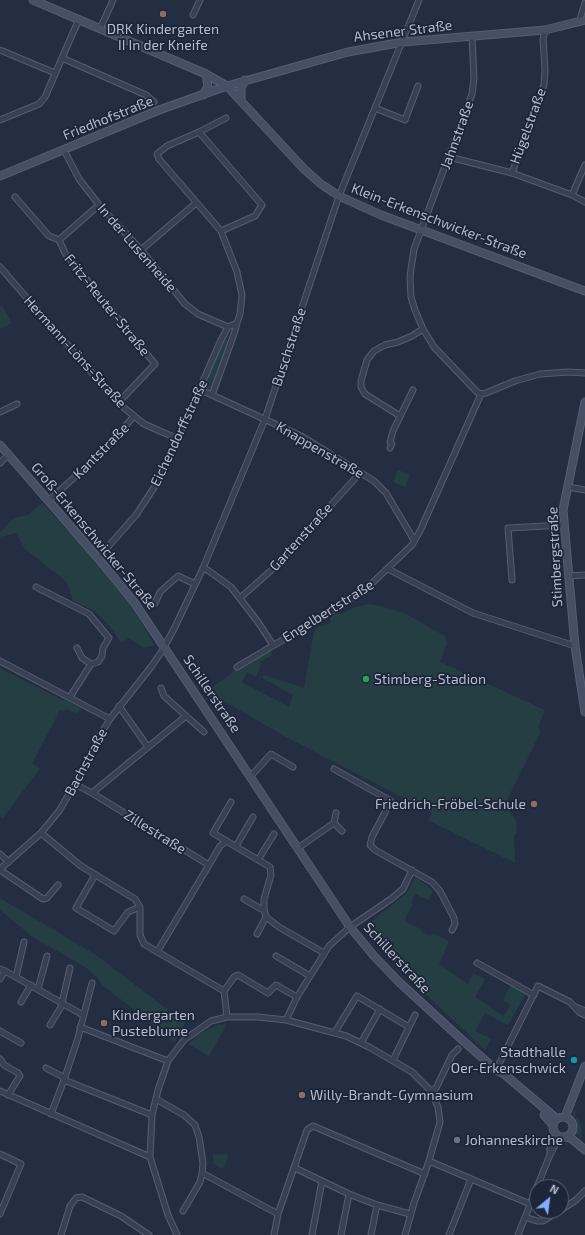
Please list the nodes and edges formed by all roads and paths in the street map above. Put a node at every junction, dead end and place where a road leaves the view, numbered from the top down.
1 (33, 0) edge
2 (113, 0) edge
3 (200, 0) edge
4 (419, 0) edge
5 (585, 3) edge
6 (193, 15) dead end
7 (79, 19) junction
8 (582, 21) edge
9 (100, 29) junction
10 (545, 30) junction
11 (472, 36) junction
12 (403, 42) junction
13 (0, 50) edge
14 (62, 58) junction
15 (55, 73) junction
16 (206, 74) junction
17 (245, 80) junction
18 (227, 86) junction
19 (418, 86) dead end
20 (203, 95) junction
21 (241, 100) junction
22 (154, 102) dead end
23 (375, 108) junction
24 (226, 118) dead end
25 (0, 120) edge
26 (199, 132) junction
27 (64, 150) junction
28 (449, 157) junction
29 (585, 165) edge
30 (512, 173) junction
31 (0, 176) edge
32 (572, 195) junction
33 (339, 196) junction
34 (15, 197) dead end
35 (585, 202) edge
36 (196, 203) junction
37 (99, 205) junction
38 (421, 230) junction
39 (221, 231) junction
40 (59, 240) junction
41 (141, 250) junction
42 (0, 267) edge
43 (585, 291) edge
44 (237, 324) junction
45 (228, 327) junction
46 (423, 329) junction
47 (585, 372) edge
48 (200, 390) junction
49 (413, 390) dead end
50 (481, 394) junction
51 (212, 395) junction
52 (585, 402) edge
53 (118, 403) junction
54 (17, 404) dead end
55 (0, 412) edge
56 (584, 414) edge
57 (134, 416) junction
58 (400, 416) junction
59 (265, 418) junction
60 (178, 439) junction
61 (0, 445) edge
62 (390, 448) dead end
63 (8, 455) junction
64 (0, 463) edge
65 (360, 472) junction
66 (568, 487) junction
67 (585, 490) edge
68 (48, 501) junction
69 (564, 524) junction
70 (414, 540) junction
71 (98, 558) junction
72 (203, 568) junction
73 (388, 569) junction
74 (585, 575) edge
75 (568, 576) junction
76 (512, 580) dead end
77 (195, 584) junction
78 (36, 588) dead end
79 (240, 598) junction
80 (155, 603) dead end
81 (273, 645) junction
82 (575, 646) junction
83 (164, 647) junction
84 (77, 648) dead end
85 (0, 661) edge
86 (92, 664) junction
87 (237, 667) dead end
88 (161, 688) dead end
89 (583, 690) edge
90 (70, 697) junction
91 (119, 706) junction
92 (585, 712) edge
93 (186, 716) junction
94 (110, 719) junction
95 (204, 732) dead end
96 (148, 747) junction
97 (293, 767) dead end
98 (334, 769) dead end
99 (251, 776) junction
100 (75, 784) junction
101 (92, 793) junction
102 (231, 802) dead end
103 (336, 813) dead end
104 (252, 817) dead end
105 (334, 823) junction
106 (342, 831) dead end
107 (41, 833) junction
108 (274, 834) dead end
109 (227, 841) junction
110 (236, 846) junction
111 (298, 848) junction
112 (0, 854) edge
113 (258, 860) junction
114 (9, 862) junction
115 (209, 865) junction
116 (0, 870) edge
117 (412, 870) junction
118 (95, 875) junction
119 (58, 885) dead end
120 (244, 899) dead end
121 (140, 907) junction
122 (264, 909) junction
123 (266, 917) junction
124 (350, 927) junction
125 (452, 930) dead end
126 (256, 934) dead end
127 (24, 942) dead end
128 (157, 952) junction
129 (324, 953) junction
130 (47, 956) dead end
131 (276, 956) dead end
132 (477, 963) dead end
133 (70, 968) dead end
134 (2, 970) edge
135 (310, 976) junction
136 (16, 977) junction
137 (0, 979) edge
138 (92, 983) dead end
139 (31, 985) junction
140 (38, 989) junction
141 (224, 991) junction
142 (534, 995) junction
143 (298, 997) junction
144 (21, 1002) dead end
145 (61, 1002) junction
146 (575, 1007) junction
147 (380, 1009) junction
148 (585, 1011) edge
149 (83, 1015) junction
150 (415, 1015) dead end
151 (585, 1015) edge
152 (227, 1018) junction
153 (286, 1020) junction
154 (50, 1026) dead end
155 (80, 1026) junction
156 (410, 1027) junction
157 (0, 1031) edge
158 (335, 1032) junction
159 (21, 1043) dead end
160 (361, 1043) junction
161 (458, 1049) dead end
162 (0, 1059) edge
163 (393, 1060) junction
164 (168, 1061) junction
165 (585, 1066) edge
166 (46, 1068) dead end
167 (496, 1070) junction
168 (65, 1079) junction
169 (585, 1079) edge
170 (431, 1091) junction
171 (0, 1092) edge
172 (8, 1095) junction
173 (156, 1099) junction
174 (51, 1114) junction
175 (152, 1115) junction
176 (561, 1120) junction
177 (572, 1130) junction
178 (561, 1136) junction
179 (585, 1145) edge
180 (585, 1150) edge
181 (0, 1154) edge
182 (150, 1157) junction
183 (429, 1161) junction
184 (295, 1168) junction
185 (202, 1173) junction
186 (425, 1174) junction
187 (540, 1179) edge
188 (471, 1180) junction
189 (322, 1182) junction
190 (585, 1191) edge
191 (349, 1194) junction
192 (529, 1204) edge
193 (569, 1204) edge
194 (377, 1205) junction
195 (529, 1207) edge
196 (183, 1211) dead end
197 (0, 1214) edge
198 (278, 1214) junction
199 (410, 1214) junction
200 (525, 1217) junction
201 (529, 1218) edge
202 (531, 1219) edge
203 (546, 1219) edge
204 (62, 1234) edge
205 (149, 1235) edge
206 (177, 1235) edge
207 (274, 1235) edge
208 (312, 1235) edge
209 (341, 1235) edge
210 (371, 1235) edge
211 (405, 1235) edge
212 (449, 1235) edge
213 (518, 1235) edge

1 - 7 main road, Klein-Erkenschwicker-Straße
2 - 9 street
3 - 6 street
4 - 12 street, Buschstraße
5 - 8 street
7 - 9 main road, Klein-Erkenschwicker-Straße
7 - 14 street
8 - 10 main road, Ahsener Straße
9 - 16 main road, Klein-Erkenschwicker-Straße
10 - 11 main road, Ahsener Straße
10 - 30 street, Hügelstraße
11 - 12 main road, Ahsener Straße
11 - 28 street, Jahnstraße
12 - 17 main road, Ahsener Straße
12 - 23 street, Buschstraße
13 - 15 street
14 - 15 street
14 - 22 street
15 - 25 street
16 - 18 main road, Klein-Erkenschwicker-Straße
16 - 20 main road
17 - 18 main road, Ahsener Straße
17 - 21 main road
18 - 20 main road, Friedhofstraße
18 - 21 main road, Klein-Erkenschwicker-Straße
19 - 23 street
20 - 27 main road, Friedhofstraße
21 - 33 main road, Klein-Erkenschwicker-Straße
23 - 33 street, Buschstraße
24 - 26 street, Eichendorffstraße
26 - 36 street, Eichendorffstraße
26 - 39 street
27 - 31 main road, Friedhofstraße
27 - 37 street, In der Lusenheide
28 - 30 street
28 - 38 street, Jahnstraße
29 - 32 street
30 - 32 street
32 - 35 street
33 - 38 main road, Klein-Erkenschwicker-Straße
33 - 59 street, Buschstraße
34 - 40 street, Fritz-Reuter-Straße
36 - 39 street, Eichendorffstraße
36 - 41 street
37 - 40 street, Fritz-Reuter-Straße
37 - 41 street, In der Lusenheide
38 - 43 main road, Klein-Erkenschwicker-Straße
38 - 46 street, Jahnstraße
39 - 44 street, Eichendorffstraße
40 - 53 street, Fritz-Reuter-Straße
41 - 45 street, In der Lusenheide
42 - 53 street, Hermann-Löns-Straße
44 - 45 street
44 - 51 street, Eichendorffstraße
45 - 48 street, Eichendorffstraße
46 - 50 street, Jahnstraße
46 - 58 street
47 - 50 street
48 - 51 street, Knappenstraße
48 - 60 street, Eichendorffstraße
49 - 58 street
50 - 70 street, Engelbertstraße
51 - 59 street, Knappenstraße
52 - 56 main road, Stimbergstraße
53 - 57 street, Hermann-Löns-Straße
54 - 55 street
56 - 66 main road, Stimbergstraße
57 - 60 street, Hermann-Löns-Straße
57 - 68 street, Kantstraße
58 - 62 street
59 - 65 street, Knappenstraße
59 - 72 street, Buschstraße
60 - 71 street, Eichendorffstraße
61 - 63 main road, Groß-Erkenschwicker-Straße
63 - 64 street
63 - 68 main road, Groß-Erkenschwicker-Straße
65 - 70 street, Knappenstraße
65 - 79 street, Gartenstraße
66 - 67 street
66 - 69 main road, Stimbergstraße
68 - 71 main road, Groß-Erkenschwicker-Straße
69 - 75 main road, Stimbergstraße
69 - 76 street
70 - 73 street, Engelbertstraße
71 - 83 main road, Groß-Erkenschwicker-Straße
72 - 77 street, Buschstraße
72 - 79 street
73 - 81 street, Engelbertstraße
73 - 82 street
74 - 75 street
75 - 82 main road, Stimbergstraße
77 - 80 street
77 - 83 street, Buschstraße
78 - 86 street
79 - 81 street
81 - 87 street, Engelbertstraße
82 - 89 main road, Stimbergstraße
83 - 91 street, Bachstraße
83 - 99 main road, Schillerstraße
84 - 86 street
85 - 90 street
86 - 90 street
88 - 93 street, Schillerstraße
89 - 92 main road, Stimbergstraße
90 - 94 street
91 - 94 street, Bachstraße
91 - 96 street
93 - 95 street, Schillerstraße
93 - 96 street, Bachstraße
94 - 100 street, Bachstraße
96 - 101 street, Bachstraße
97 - 99 street
98 - 117 street
99 - 111 main road, Schillerstraße
100 - 101 street, Zillestraße
100 - 107 street, Bachstraße
101 - 115 street, Zillestraße
102 - 109 street
103 - 105 street
104 - 110 street
105 - 106 street
105 - 111 street
107 - 114 street, Bachstraße
107 - 118 street
108 - 113 street
109 - 110 street
109 - 115 street
110 - 113 street
111 - 124 main road, Schillerstraße
112 - 114 street
113 - 122 street
114 - 116 street, Bachstraße
115 - 128 street
116 - 119 street
117 - 124 street
117 - 125 street
118 - 121 street
118 - 121 street
120 - 122 street
121 - 128 street
122 - 123 street
123 - 126 street
123 - 129 street
124 - 129 street
124 - 167 main road, Schillerstraße
127 - 136 street
128 - 141 street
129 - 135 street
130 - 140 street
131 - 135 street
132 - 142 street
133 - 145 street
134 - 136 street
134 - 137 street
135 - 143 street
136 - 139 street
138 - 149 street
139 - 140 street
139 - 144 street
140 - 145 street
141 - 143 street
141 - 152 street
142 - 146 street
142 - 167 street
143 - 153 street
145 - 149 street
145 - 154 street
146 - 148 street
146 - 151 street
147 - 156 street
147 - 158 street
147 - 160 street
149 - 155 street
150 - 156 street
152 - 153 street
152 - 164 street
153 - 158 street
155 - 164 street
155 - 168 street
156 - 163 street
157 - 159 street
158 - 160 street
160 - 163 street
161 - 170 street
162 - 172 street
163 - 170 street
164 - 173 street
165 - 176 main road
166 - 168 street
167 - 176 main road, Schillerstraße
168 - 174 street
168 - 175 street
169 - 176 main road
170 - 183 street
171 - 172 street
172 - 174 street
173 - 175 street
173 - 185 street
174 - 182 street
175 - 182 street
176 - 177 main road
176 - 178 main road
177 - 178 main road
177 - 179 main road
178 - 180 main road
178 - 187 street
181 - 197 street
182 - 206 street
183 - 186 street
183 - 188 street
184 - 186 street
184 - 189 street
184 - 198 street
185 - 196 street
185 - 198 street
186 - 199 street
188 - 192 street
188 - 212 street
189 - 191 street
189 - 208 street
190 - 193 street
191 - 194 street
191 - 209 street
194 - 199 street
194 - 210 street
195 - 200 street
198 - 207 street
199 - 211 street
200 - 201 street
200 - 213 street
202 - 203 street
204 - 205 street

